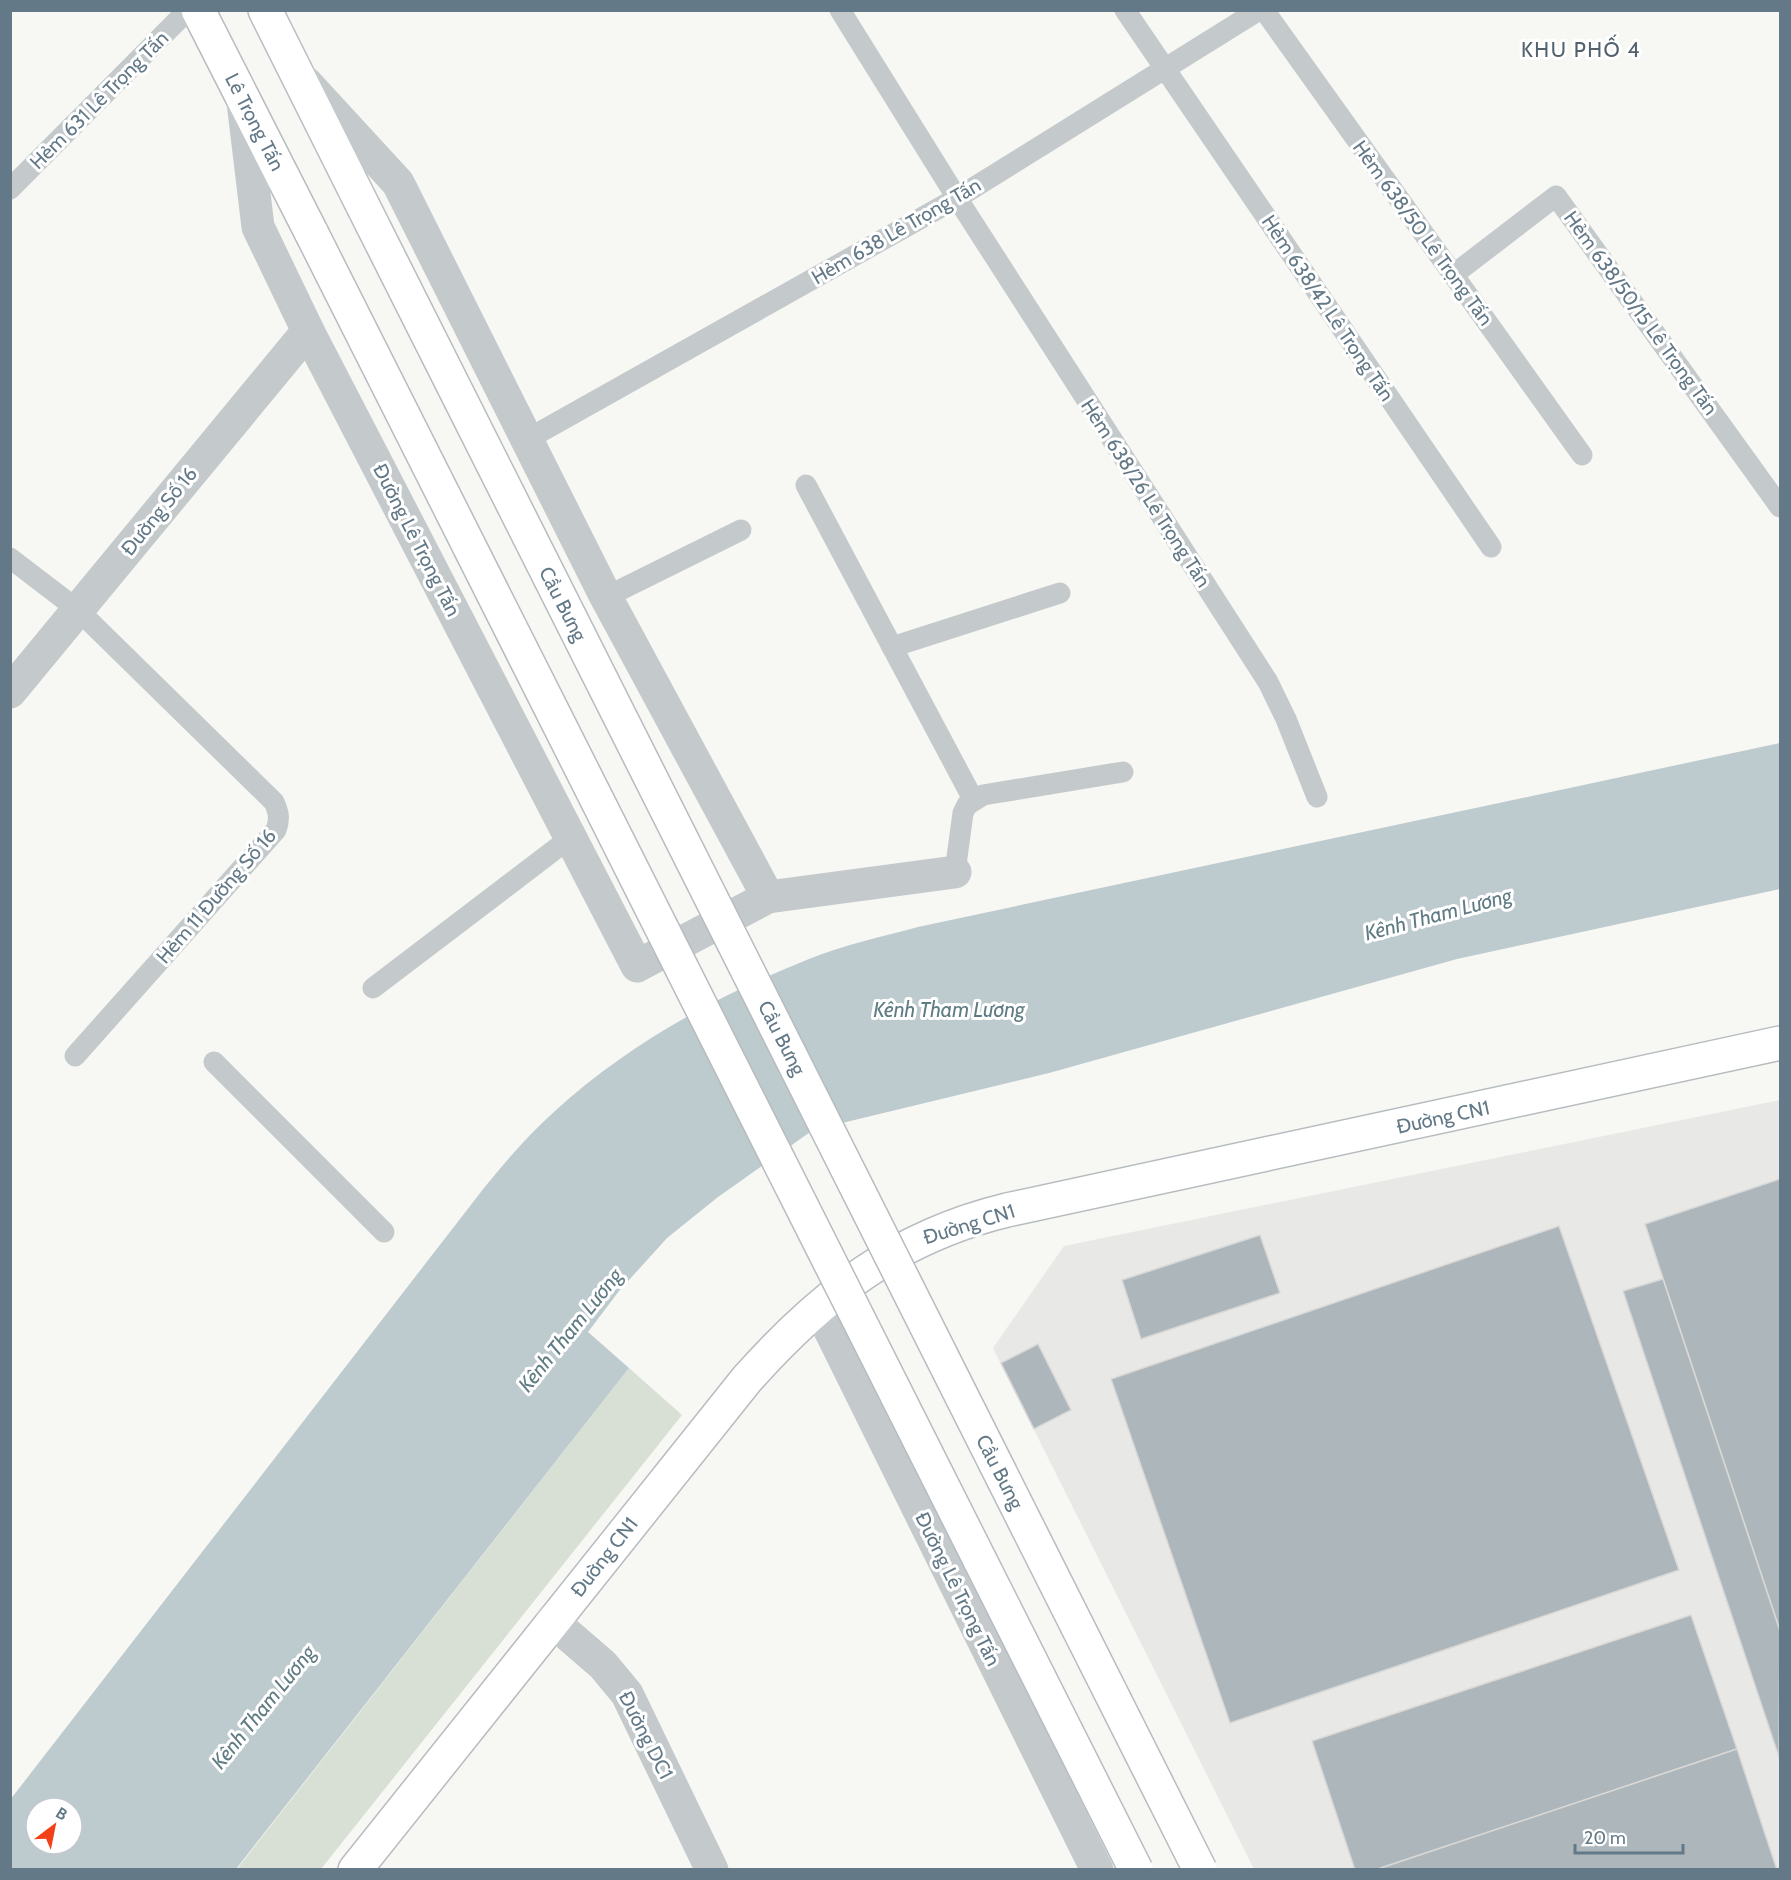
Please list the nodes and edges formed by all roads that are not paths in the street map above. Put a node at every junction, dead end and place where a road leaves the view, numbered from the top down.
1 (188, 10) edge
2 (198, 10) edge
3 (265, 10) edge
4 (840, 10) edge
5 (1125, 10) edge
6 (1259, 10) edge
7 (1264, 10) edge
8 (1166, 69) junction
9 (297, 73) junction
10 (243, 100) junction
11 (10, 189) edge
12 (957, 198) junction
13 (1453, 275) junction
14 (308, 331) junction
15 (526, 440) junction
16 (1582, 455) dead end
17 (806, 485) dead end
18 (1780, 507) edge
19 (741, 530) dead end
20 (1491, 547) dead end
21 (10, 558) edge
22 (1060, 593) dead end
23 (606, 597) junction
24 (78, 610) junction
25 (892, 646) junction
26 (10, 692) edge
27 (1123, 772) dead end
28 (1317, 796) dead end
29 (973, 799) junction
30 (570, 838) junction
31 (955, 872) joint
32 (768, 897) junction
33 (373, 988) dead end
34 (1780, 1042) edge
35 (75, 1056) dead end
36 (214, 1062) dead end
37 (384, 1232) dead end
38 (819, 1308) junction
39 (552, 1622) junction
40 (355, 1869) edge
41 (712, 1869) edge
42 (1097, 1869) edge
43 (1136, 1869) edge
44 (1200, 1869) edge

1 - 11 lane, Hẻm 631 Lê Trọng Tấn
2 - 10 main road, Lê Trọng Tấn
3 - 9 main road
4 - 12 lane, Hẻm 638/26 Lê Trọng Tấn
5 - 8 lane, Hẻm 638/42 Lê Trọng Tấn
6 - 8 lane, Hẻm 638 Lê Trọng Tấn
7 - 13 lane, Hẻm 638/50 Lê Trọng Tấn
8 - 12 lane, Hẻm 638 Lê Trọng Tấn
8 - 20 lane, Hẻm 638/42 Lê Trọng Tấn
9 - 15 street
9 - 44 main road, Cầu Bưng, bridge
10 - 14 street, Đường Lê Trọng Tấn
10 - 43 main road, Lê Trọng Tấn, bridge
12 - 15 lane, Hẻm 638 Lê Trọng Tấn
12 - 28 lane, Hẻm 638/26 Lê Trọng Tấn
13 - 16 lane, Hẻm 638/50 Lê Trọng Tấn
13 - 18 lane, Hẻm 638/50/15 Lê Trọng Tấn
14 - 24 street, Đường Số 16
14 - 30 street, Đường Lê Trọng Tấn
15 - 23 street
17 - 25 lane
19 - 23 lane
21 - 24 lane
22 - 25 lane
23 - 32 street
24 - 26 street, Đường Số 16
24 - 35 lane, Hẻm 11 Đường Số 16
25 - 29 lane
27 - 29 lane
29 - 31 lane
30 - 32 street, Đường Lê Trọng Tấn
30 - 33 lane
31 - 32 street
34 - 38 main road, Đường CN1
36 - 37 lane
38 - 39 main road, Đường CN1
38 - 42 street, Đường Lê Trọng Tấn
39 - 40 main road, Đường CN1
39 - 41 street, Đường DC1

